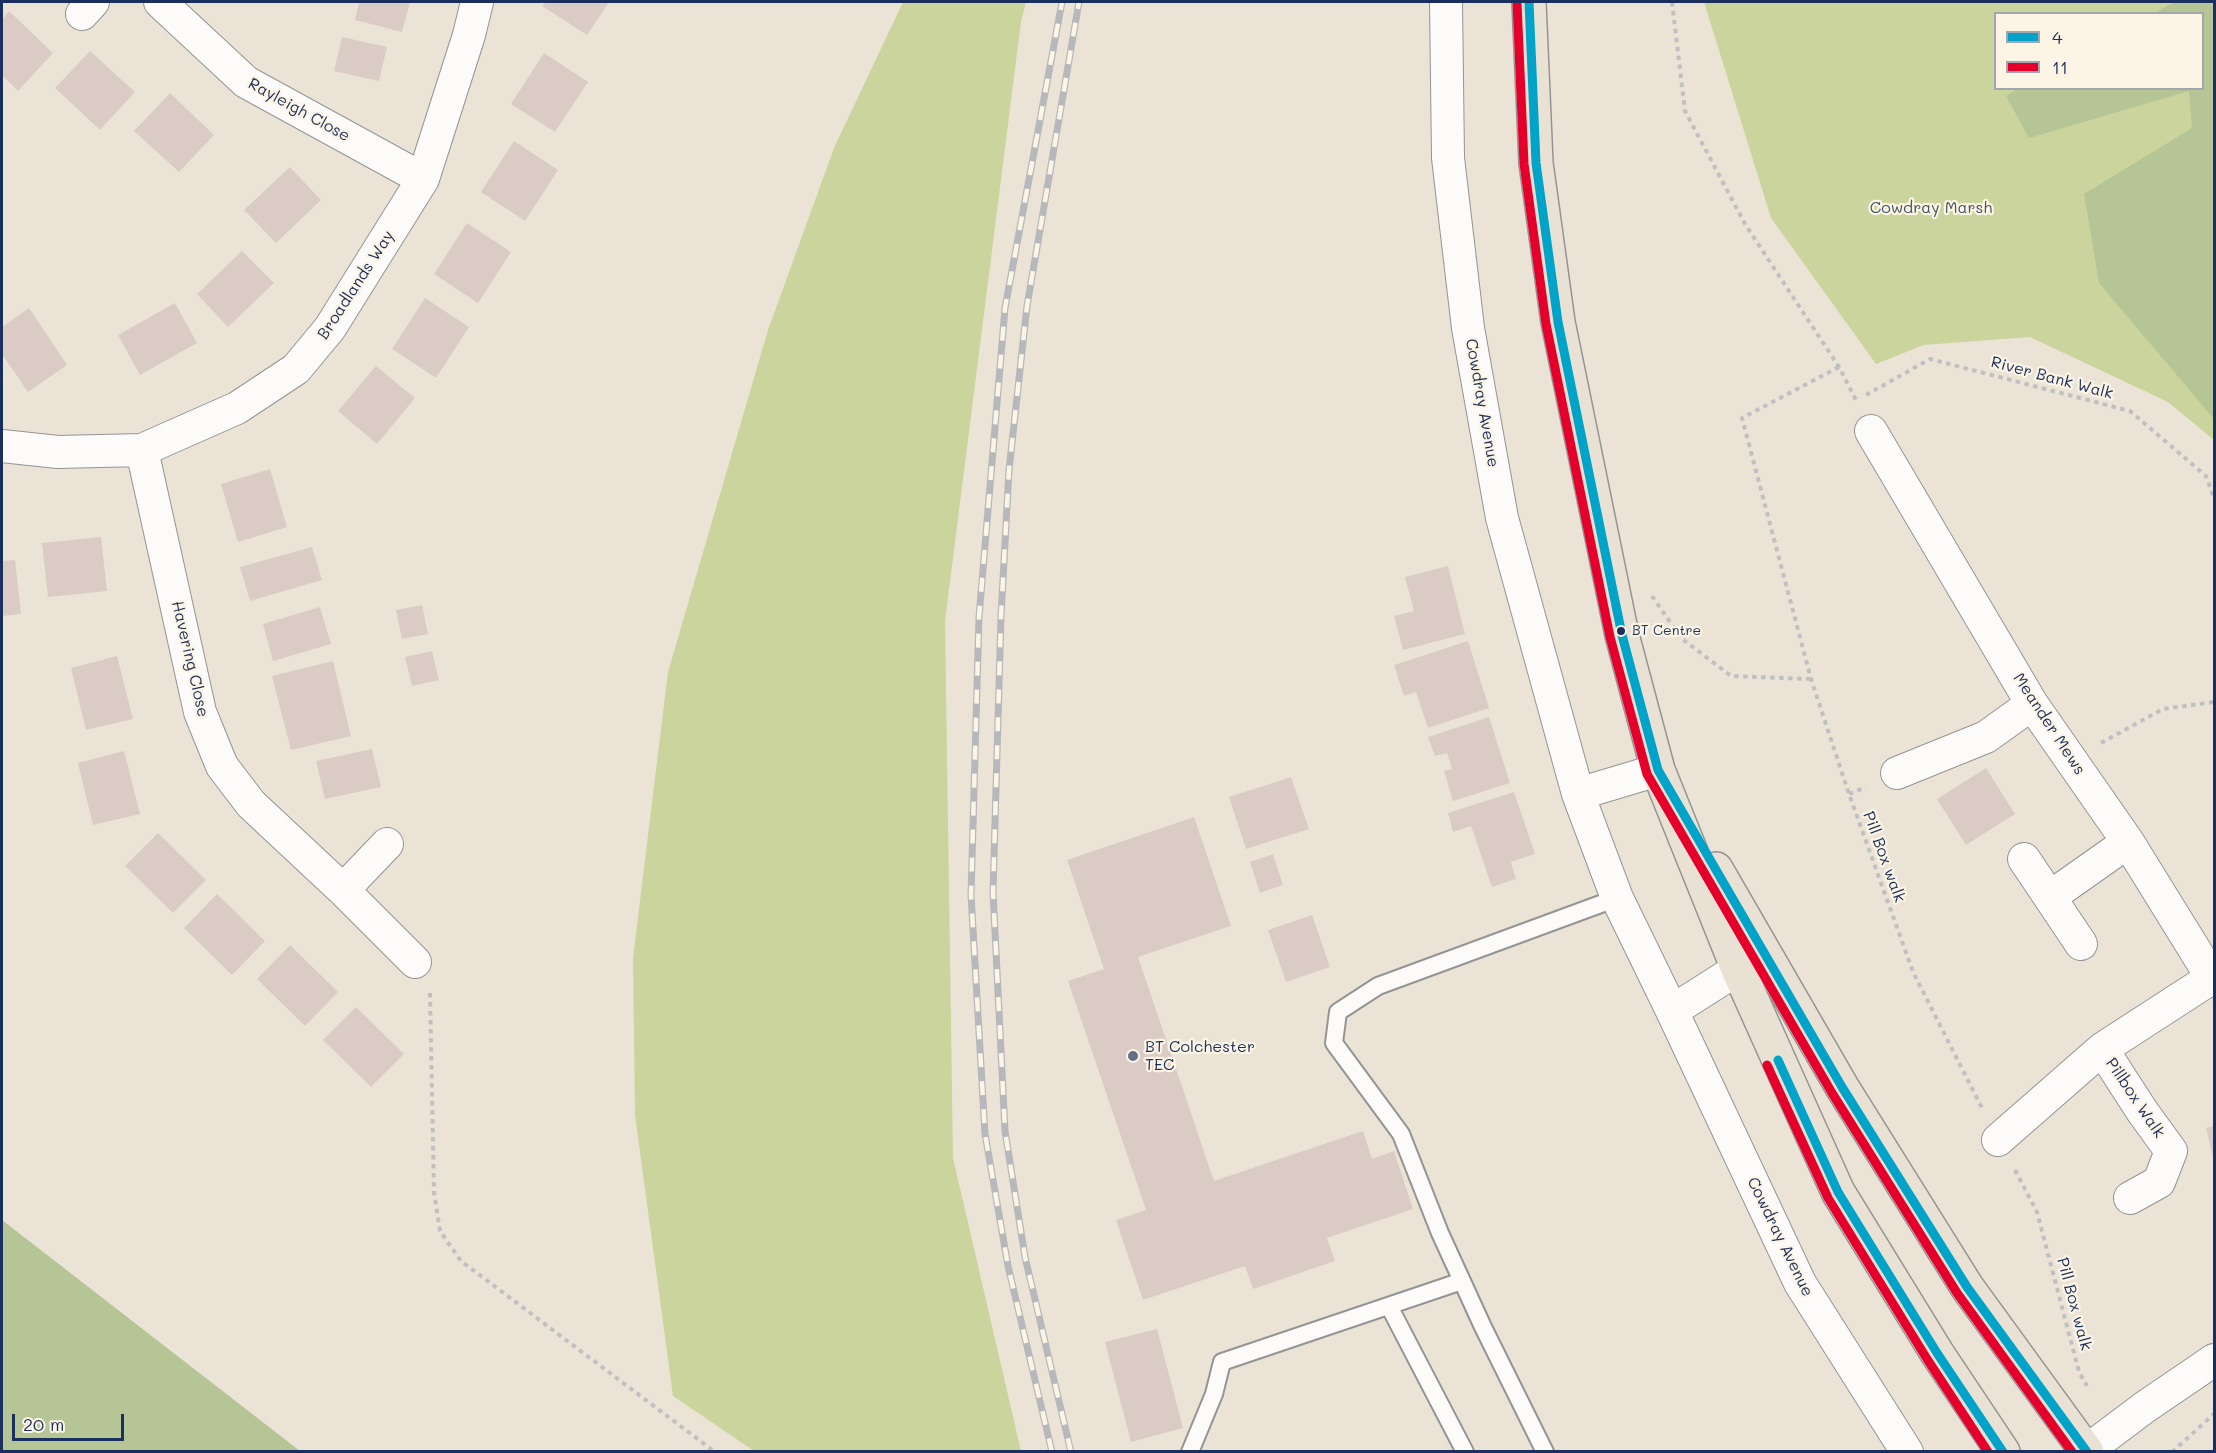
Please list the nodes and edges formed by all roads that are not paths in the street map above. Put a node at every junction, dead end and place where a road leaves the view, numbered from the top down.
1 (160, 2) edge
2 (477, 2) edge
3 (1446, 2) edge
4 (1528, 2) edge
5 (423, 179) junction
6 (1871, 431) dead end
7 (2, 446) edge
8 (142, 450) junction
9 (2032, 704) junction
10 (1658, 770) junction
11 (1897, 773) dead end
12 (1578, 794) junction
13 (2128, 842) junction
14 (387, 844) dead end
15 (2024, 859) dead end
16 (343, 890) junction
17 (2050, 897) junction
18 (1617, 898) junction
19 (2081, 944) dead end
20 (415, 962) road end
21 (1738, 969) junction
22 (2213, 979) edge
23 (1672, 1011) junction
24 (2102, 1049) junction
25 (1998, 1140) road end
26 (2130, 1198) dead end
27 (1462, 1281) junction
28 (1389, 1306) junction
29 (2214, 1360) edge
30 (2086, 1451) edge
31 (1190, 1452) edge
32 (1465, 1452) edge
33 (1545, 1452) edge
34 (1907, 1452) edge
35 (2003, 1452) edge

1 - 5 street, Rayleigh Close
2 - 5 street, Broadlands Way
3 - 12 street, Cowdray Avenue
4 - 10 main road
5 - 8 street, Broadlands Way
6 - 9 street, Meander Mews
7 - 8 street, Broadlands Way
8 - 16 street, Havering Close
9 - 11 street
9 - 13 street, Meander Mews
10 - 12 street
10 - 21 main road
10 - 30 main road
12 - 18 street, Cowdray Avenue
13 - 17 street
13 - 22 street, Meander Mews
14 - 16 street
15 - 17 street
16 - 20 street, Havering Close
17 - 19 street
18 - 23 street, Cowdray Avenue
18 - 27 lane
21 - 23 street
21 - 35 main road
22 - 24 street, Pillbox Walk
23 - 34 street, Cowdray Avenue
24 - 25 street, Pillbox Walk
24 - 26 street, Pillbox Walk
27 - 28 lane
27 - 33 lane
28 - 31 lane
28 - 32 lane
29 - 30 street

